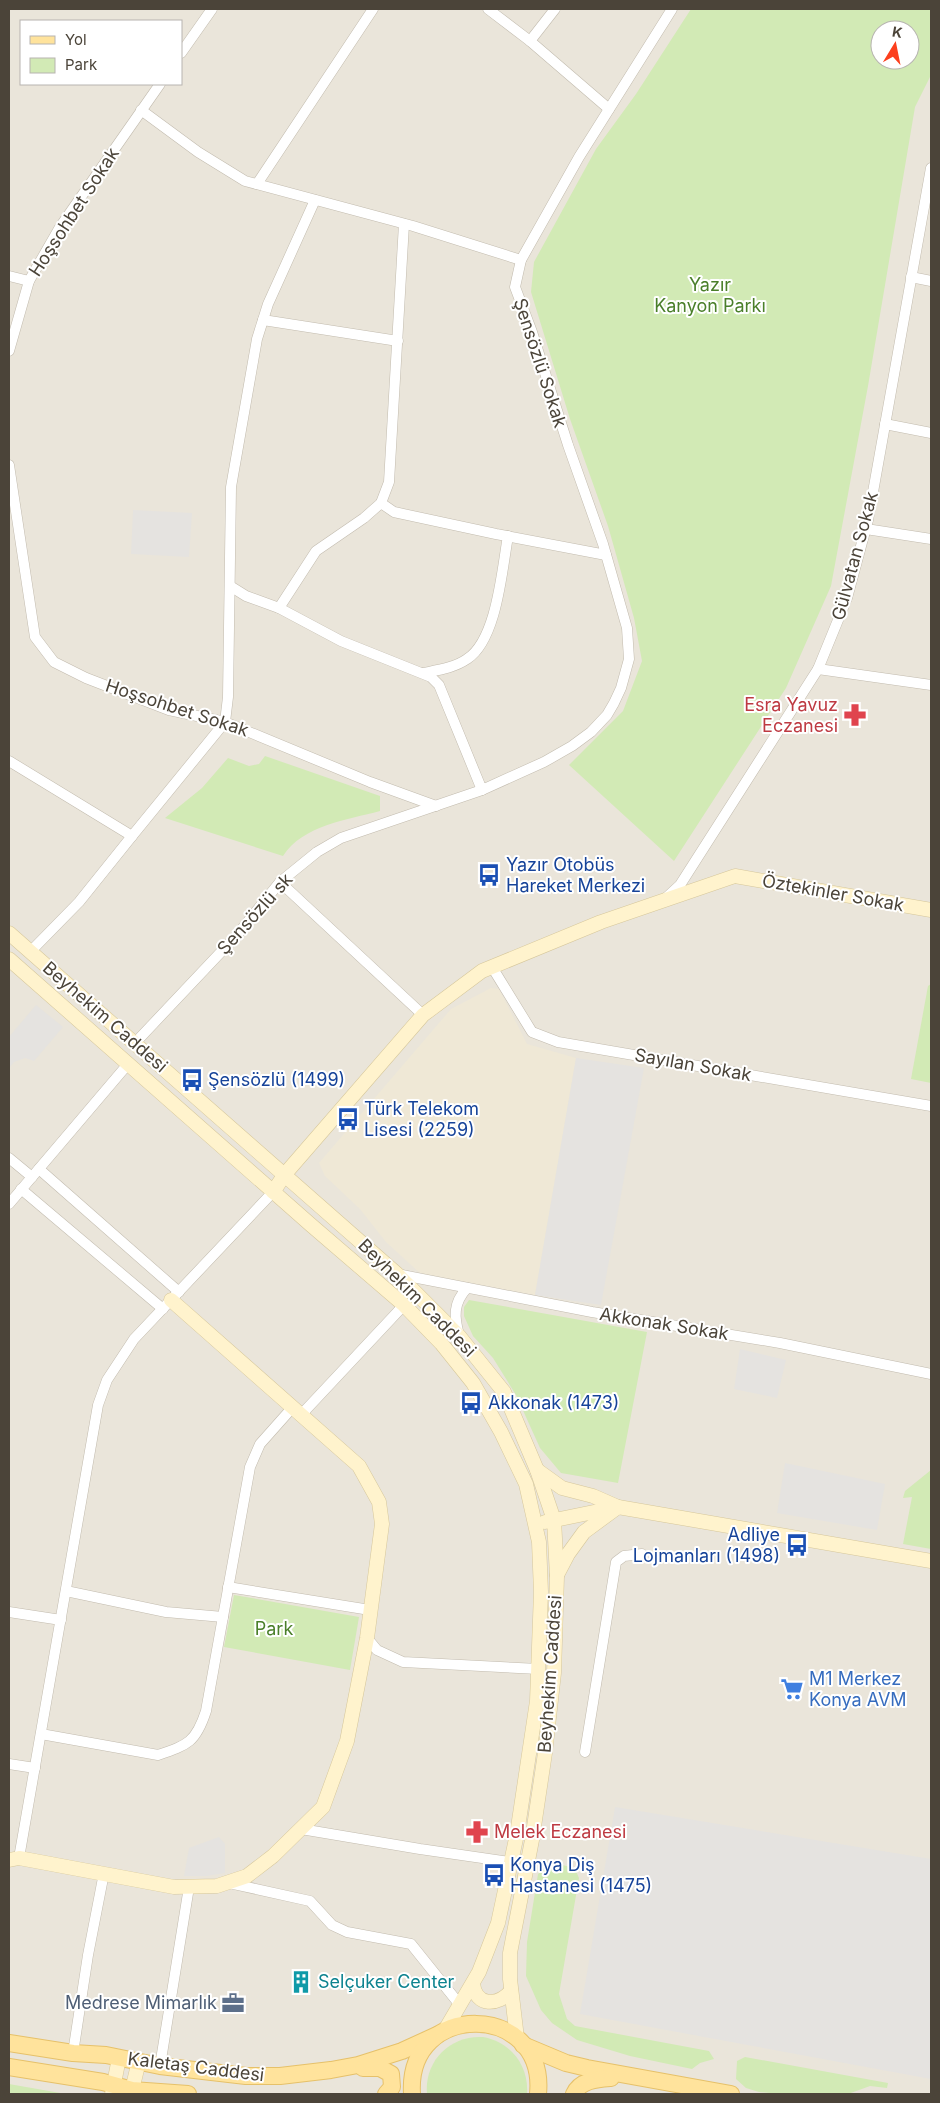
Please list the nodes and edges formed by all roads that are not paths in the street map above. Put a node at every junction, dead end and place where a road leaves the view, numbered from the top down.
1 (212, 9) edge
2 (373, 9) edge
3 (488, 9) edge
4 (555, 9) edge
5 (672, 9) edge
6 (530, 41) junction
7 (182, 51) edge
8 (159, 85) edge
9 (609, 108) junction
10 (141, 110) junction
11 (931, 168) edge
12 (257, 184) junction
13 (315, 200) junction
14 (404, 224) junction
15 (521, 260) junction
16 (9, 276) edge
17 (912, 277) junction
18 (29, 281) junction
19 (931, 281) edge
20 (263, 320) junction
21 (398, 341) junction
22 (9, 351) edge
23 (885, 424) junction
24 (931, 433) edge
25 (9, 465) edge
26 (381, 503) junction
27 (866, 529) junction
28 (508, 536) junction
29 (931, 539) edge
30 (606, 555) junction
31 (230, 586) junction
32 (279, 608) junction
33 (818, 670) junction
34 (423, 673) junction
35 (931, 685) edge
36 (225, 722) junction
37 (10, 766) edge
38 (482, 790) junction
39 (436, 806) junction
40 (132, 836) junction
41 (280, 882) junction
42 (665, 899) junction
43 (931, 910) edge
44 (9, 933) edge
45 (30, 952) junction
46 (9, 959) edge
47 (492, 967) junction
48 (423, 1015) junction
49 (135, 1043) junction
50 (128, 1064) junction
51 (931, 1106) edge
52 (9, 1158) edge
53 (39, 1169) junction
54 (285, 1174) junction
55 (32, 1177) junction
56 (21, 1189) junction
57 (272, 1192) junction
58 (9, 1204) edge
59 (397, 1274) junction
60 (467, 1288) junction
61 (171, 1301) junction
62 (404, 1305) junction
63 (459, 1336) junction
64 (931, 1374) edge
65 (296, 1412) junction
66 (537, 1470) junction
67 (618, 1507) junction
68 (554, 1520) junction
69 (535, 1525) junction
70 (642, 1554) dead end
71 (931, 1561) edge
72 (557, 1576) junction
73 (228, 1587) junction
74 (66, 1591) junction
75 (370, 1610) junction
76 (9, 1612) edge
77 (223, 1618) junction
78 (61, 1620) junction
79 (367, 1638) junction
80 (539, 1669) junction
81 (41, 1734) junction
82 (585, 1752) dead end
83 (9, 1764) edge
84 (35, 1768) junction
85 (301, 1829) junction
86 (14, 1859) edge
87 (510, 1862) junction
88 (104, 1873) junction
89 (228, 1882) junction
90 (189, 1887) junction
91 (473, 1984) junction
92 (511, 1991) junction
93 (460, 2006) junction
94 (441, 2033) junction
95 (520, 2042) junction
96 (9, 2043) edge
97 (73, 2053) junction
98 (120, 2058) junction
99 (138, 2061) junction
100 (160, 2066) junction
101 (9, 2067) edge
102 (331, 2070) junction
103 (624, 2076) junction
104 (113, 2090) edge
105 (132, 2092) edge
106 (188, 2094) edge
107 (386, 2094) edge
108 (412, 2094) edge
109 (538, 2094) edge
110 (574, 2094) edge
111 (731, 2094) edge

1 - 7 street
2 - 12 street
3 - 6 street
4 - 6 street
5 - 9 street, Şensözlü Sokak
6 - 9 street
8 - 10 street, Hoşsohbet Sokak
9 - 15 street, Şensözlü Sokak
10 - 12 street
10 - 18 street, Hoşsohbet Sokak
11 - 17 street, Gülvatan Sokak
12 - 13 street
13 - 14 street
13 - 20 street
14 - 15 street
14 - 21 street
15 - 30 street, Şensözlü Sokak
16 - 18 street
17 - 19 street
17 - 23 street, Gülvatan Sokak
18 - 22 street, Hoşsohbet Sokak
20 - 21 street
20 - 31 street
21 - 26 street
23 - 24 street
23 - 27 street, Gülvatan Sokak
25 - 36 street, Hoşsohbet Sokak
26 - 28 street
26 - 32 street
27 - 29 street
27 - 33 street, Gülvatan Sokak
28 - 30 street
28 - 34 street
30 - 38 street, Şensözlü Sokak
31 - 32 street
31 - 36 street
32 - 34 street
33 - 35 street
33 - 42 street, Gülvatan Sokak
34 - 38 street
36 - 39 street, Hoşsohbet Sokak
36 - 40 street
37 - 40 street
38 - 39 street, Şensözlü sk
39 - 41 street, Şensözlü sk
40 - 45 street
41 - 48 street
41 - 49 street, Şensözlü sk
42 - 43 main road, Öztekinler Sokak
42 - 47 main road
44 - 45 main road, Beyhekim Caddesi
45 - 49 main road, Beyhekim Caddesi
46 - 50 main road, Beyhekim Caddesi
47 - 48 main road
47 - 51 street, Sayılan Sokak
48 - 54 main road
49 - 54 main road, Beyhekim Caddesi
50 - 53 street
50 - 57 main road, Beyhekim Caddesi
52 - 55 street
53 - 55 street
53 - 61 street
54 - 57 main road
54 - 59 main road, Beyhekim Caddesi
55 - 56 street
56 - 58 street
56 - 61 street
57 - 61 street
57 - 62 main road, Beyhekim Caddesi
59 - 60 street, Akkonak Sokak
59 - 63 main road, Beyhekim Caddesi
60 - 63 street
60 - 64 street, Akkonak Sokak
61 - 65 main road
61 - 74 street
62 - 65 street
62 - 69 main road, Beyhekim Caddesi
63 - 66 main road, Beyhekim Caddesi
65 - 73 street
65 - 75 main road
66 - 67 main road
66 - 68 main road, Beyhekim Caddesi
67 - 68 main road
67 - 71 main road
67 - 72 main road
68 - 69 main road
68 - 72 main road, Beyhekim Caddesi
69 - 80 main road, Beyhekim Caddesi
70 - 82 street
72 - 92 main road, Beyhekim Caddesi
73 - 75 street
73 - 77 street
74 - 77 street
74 - 78 street
75 - 79 main road
76 - 78 street
77 - 81 street
78 - 81 street
79 - 80 street
79 - 85 main road
80 - 87 main road, Beyhekim Caddesi
81 - 84 street
83 - 84 street
84 - 86 street
85 - 87 street
85 - 89 main road
86 - 88 main road
87 - 91 main road, Beyhekim Caddesi
88 - 90 main road
88 - 97 street
89 - 90 main road
89 - 93 street
90 - 100 street
91 - 92 main road
91 - 93 main road, Beyhekim Caddesi
92 - 95 main road, Beyhekim Caddesi
93 - 94 main road, Beyhekim Caddesi
94 - 95 main road, Kaletaş Caddesi
94 - 102 main road, Kaletaş Caddesi
94 - 108 main road
95 - 103 main road, Kaletaş Caddesi
95 - 109 main road
96 - 97 main road, Kaletaş Caddesi
97 - 98 main road, Kaletaş Caddesi
98 - 99 main road, Kaletaş Caddesi
98 - 104 main road
99 - 100 main road, Kaletaş Caddesi
99 - 105 main road
100 - 102 main road, Kaletaş Caddesi
101 - 104 main road, Kaletaş Caddesi
102 - 107 main road
103 - 110 main road
103 - 111 main road
104 - 105 main road, Kaletaş Caddesi
105 - 106 main road, Kaletaş Caddesi

